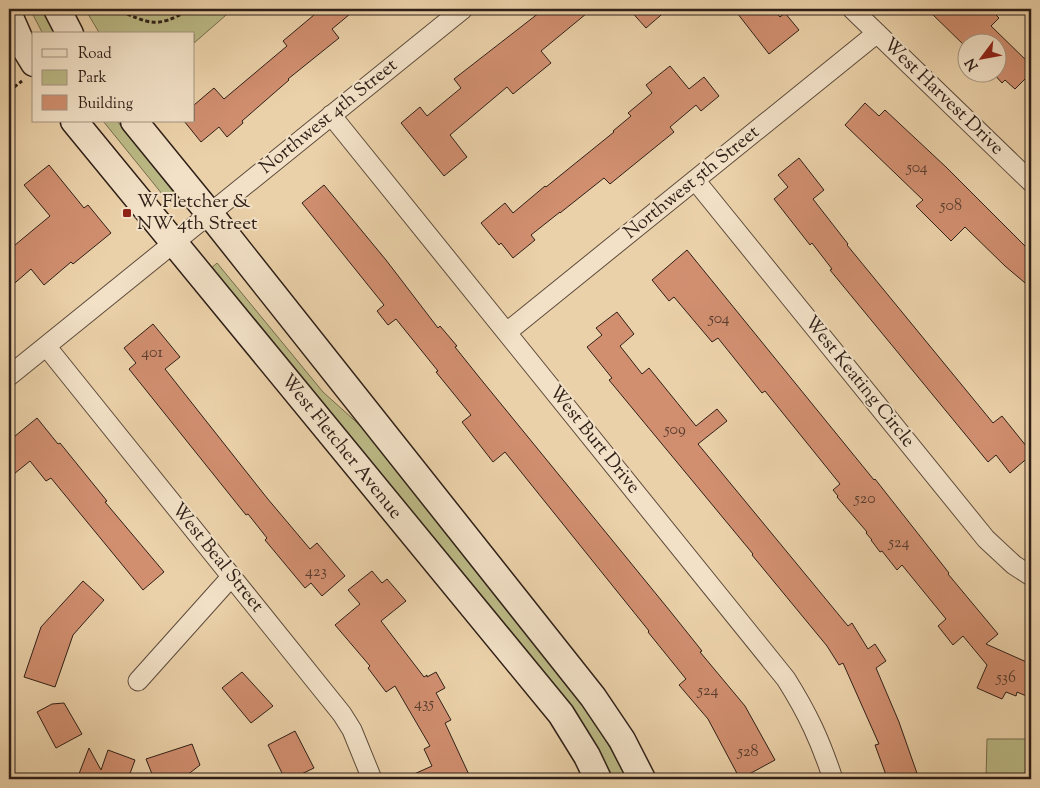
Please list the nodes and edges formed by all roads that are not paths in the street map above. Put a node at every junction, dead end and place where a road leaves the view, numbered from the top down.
1 (57, 9) edge
2 (462, 9) edge
3 (852, 9) edge
4 (9, 15) edge
5 (69, 32) edge
6 (876, 33) junction
7 (28, 72) edge
8 (331, 115) junction
9 (75, 122) edge
10 (135, 122) edge
11 (695, 180) junction
12 (1031, 182) edge
13 (209, 213) junction
14 (173, 243) junction
15 (507, 332) junction
16 (46, 346) junction
17 (9, 376) edge
18 (232, 576) junction
19 (1031, 576) edge
20 (138, 681) dead end
21 (372, 779) edge
22 (598, 779) edge
23 (642, 779) edge
24 (833, 779) edge

1 - 5 main road
2 - 8 street, Northwest 4th Street
3 - 6 street
4 - 7 main road
6 - 11 street, Northwest 5th Street
6 - 12 street, West Harvest Drive
8 - 13 street, Northwest 4th Street
8 - 15 street, West Burt Drive
9 - 14 main road, West Fletcher Avenue
10 - 13 main road
11 - 15 street, Northwest 5th Street
11 - 19 street, West Keating Circle
13 - 14 street, Northwest 4th Street
13 - 23 main road
14 - 16 street, Northwest 4th Street
14 - 22 main road, West Fletcher Avenue
15 - 24 street, West Burt Drive
16 - 17 street, Northwest 4th Street
16 - 18 street, West Beal Street
18 - 20 street
18 - 21 street, West Beal Street

